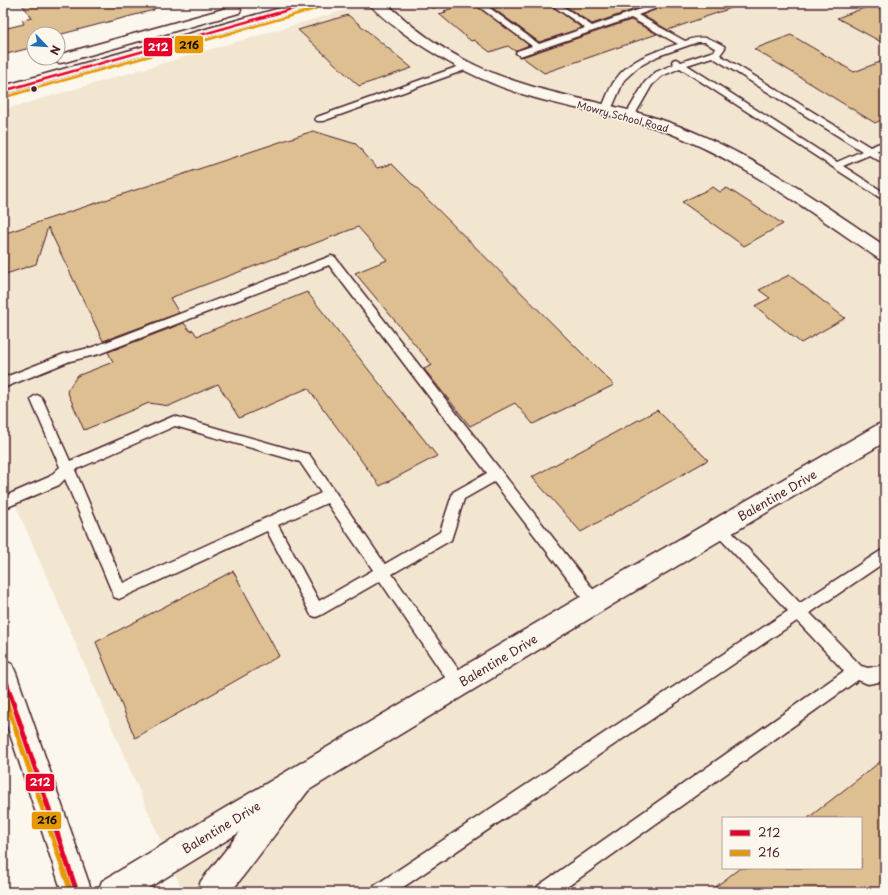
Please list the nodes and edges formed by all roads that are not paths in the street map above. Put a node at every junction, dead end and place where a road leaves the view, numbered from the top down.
1 (313, 3) edge
2 (376, 3) edge
3 (478, 3) edge
4 (553, 3) edge
5 (665, 3) edge
6 (243, 7) dead end
7 (632, 14) junction
8 (592, 28) junction
9 (684, 44) junction
10 (538, 47) junction
11 (520, 53) dead end
12 (662, 53) junction
13 (713, 54) junction
14 (66, 58) edge
15 (680, 65) junction
16 (465, 67) junction
17 (3, 91) edge
18 (606, 110) junction
19 (630, 116) junction
20 (320, 119) dead end
21 (885, 144) edge
22 (869, 151) junction
23 (885, 161) edge
24 (836, 166) junction
25 (885, 198) edge
26 (885, 255) edge
27 (3, 383) edge
28 (37, 400) dead end
29 (885, 431) edge
30 (67, 468) junction
31 (496, 474) junction
32 (330, 495) junction
33 (3, 503) edge
34 (270, 523) junction
35 (719, 528) junction
36 (885, 554) edge
37 (382, 572) junction
38 (594, 602) junction
39 (797, 612) junction
40 (856, 672) junction
41 (3, 673) edge
42 (885, 673) edge
43 (459, 684) junction
44 (298, 781) junction
45 (77, 892) edge
46 (113, 892) edge
47 (212, 892) edge
48 (380, 892) edge
49 (544, 892) edge

1 - 17 street
2 - 16 street, Mowry School Road
3 - 10 lane
4 - 8 lane
5 - 7 lane
6 - 14 street
7 - 8 lane
7 - 9 lane
8 - 10 lane
9 - 12 lane
9 - 13 lane
10 - 11 lane
12 - 15 lane
12 - 18 lane
13 - 15 lane
13 - 22 lane
15 - 19 lane
15 - 24 lane
16 - 18 street, Mowry School Road
16 - 20 lane
18 - 19 street, Mowry School Road
19 - 26 street, Mowry School Road
21 - 22 lane
22 - 23 lane
22 - 24 lane
24 - 25 lane
27 - 31 lane
28 - 30 lane
29 - 35 street, Balentine Drive
30 - 32 lane
30 - 33 lane
30 - 34 lane
31 - 37 lane
31 - 38 lane
32 - 34 lane
32 - 37 lane
34 - 37 lane
35 - 38 street, Balentine Drive
35 - 39 lane
36 - 39 lane
37 - 43 lane
38 - 43 street, Balentine Drive
39 - 40 lane
39 - 48 lane
40 - 42 lane
40 - 49 lane
41 - 45 street
43 - 44 street, Balentine Drive
44 - 46 street, Balentine Drive
44 - 47 street

